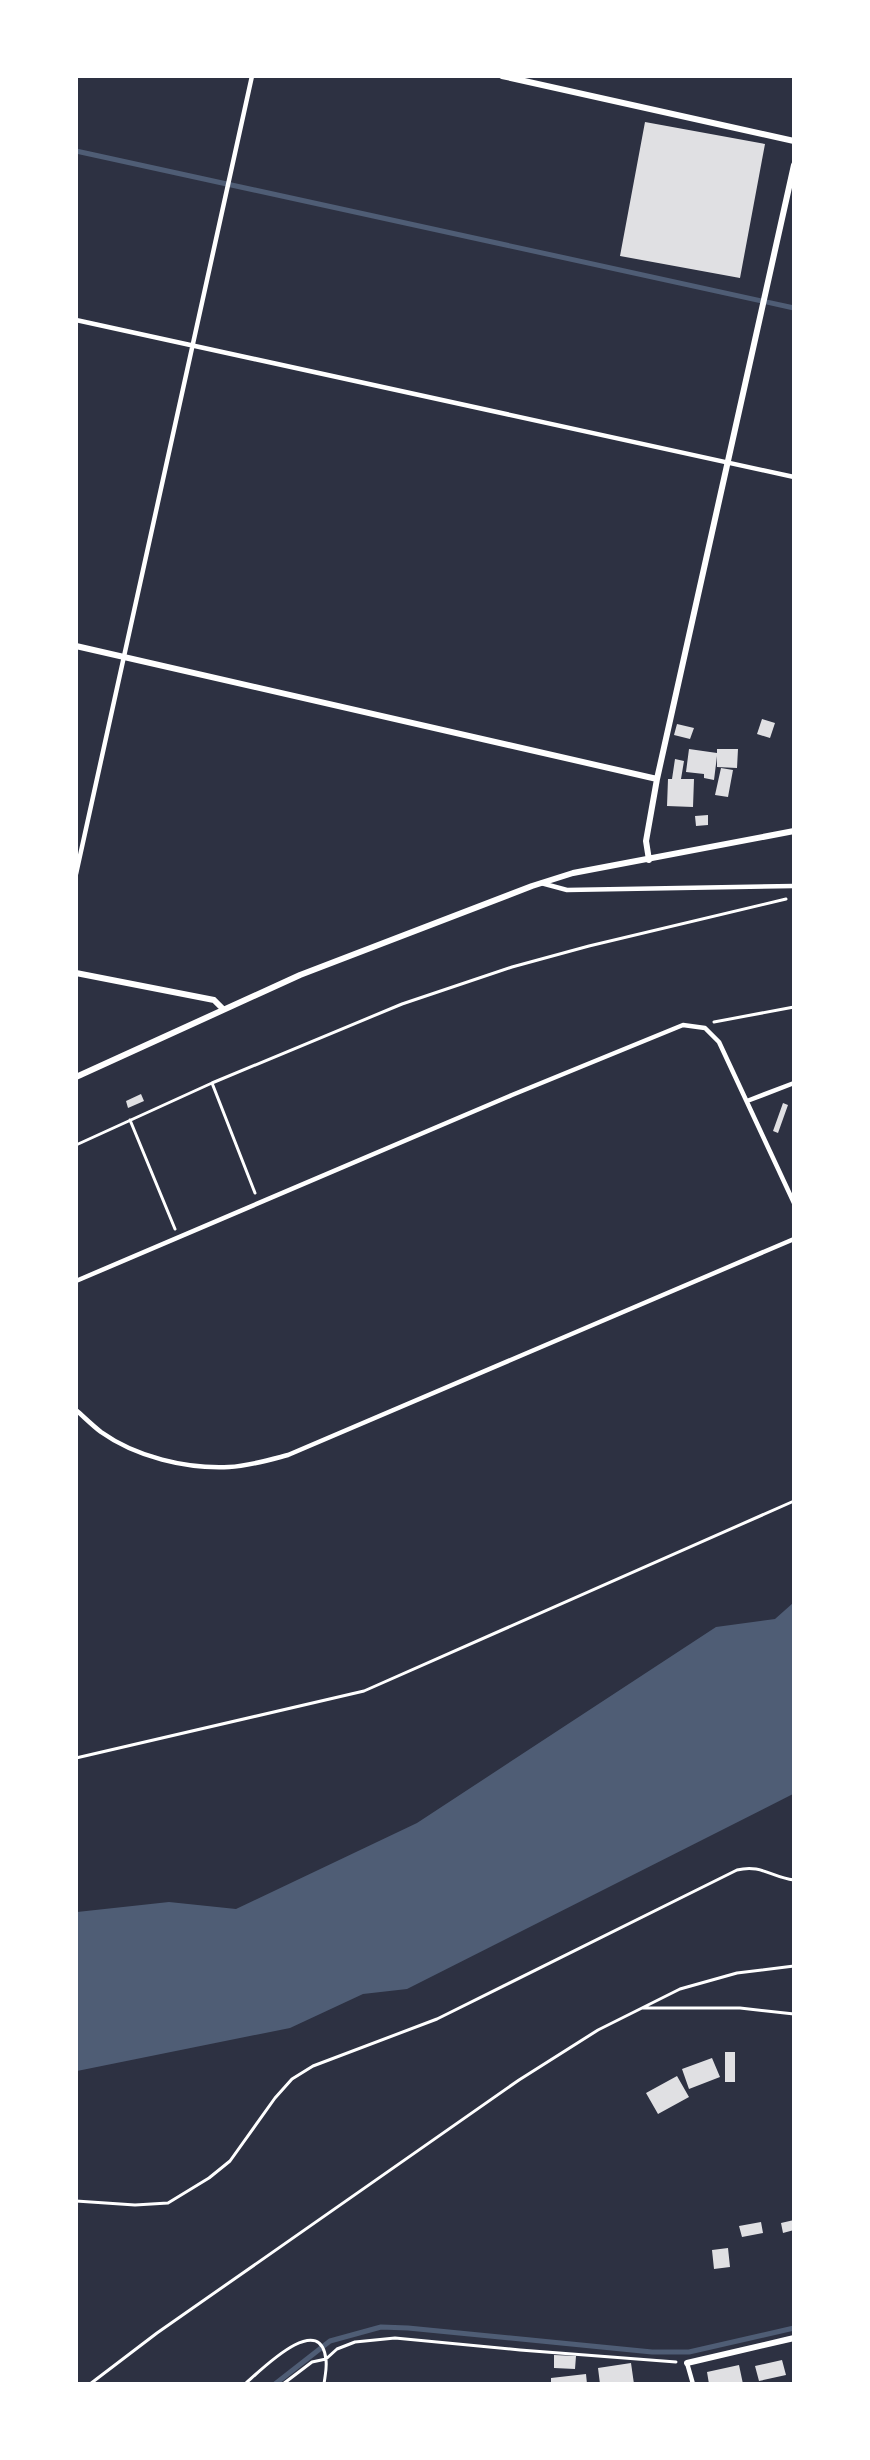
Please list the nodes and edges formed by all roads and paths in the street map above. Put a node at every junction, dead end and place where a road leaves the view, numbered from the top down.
1 (252, 76) edge
2 (502, 76) edge
3 (794, 141) edge
4 (794, 165) edge
5 (76, 320) edge
6 (193, 347) junction
7 (728, 462) junction
8 (794, 477) edge
9 (76, 646) edge
10 (125, 656) junction
11 (657, 779) junction
12 (794, 831) edge
13 (649, 860) junction
14 (76, 874) edge
15 (541, 883) junction
16 (794, 886) edge
17 (790, 898) dead end
18 (76, 973) edge
19 (794, 1007) edge
20 (223, 1010) junction
21 (694, 1025) junction
22 (76, 1077) edge
23 (212, 1083) junction
24 (794, 1083) edge
25 (747, 1101) junction
26 (130, 1120) junction
27 (76, 1145) edge
28 (260, 1203) junction
29 (794, 1203) edge
30 (178, 1237) junction
31 (794, 1239) edge
32 (76, 1281) edge
33 (76, 1410) edge
34 (794, 1501) edge
35 (76, 1758) edge
36 (794, 1880) edge
37 (794, 1966) edge
38 (640, 2008) junction
39 (794, 2014) edge
40 (76, 2201) edge
41 (794, 2338) edge
42 (326, 2359) junction
43 (687, 2363) junction
44 (90, 2384) edge
45 (245, 2384) edge
46 (283, 2384) edge
47 (324, 2384) edge
48 (693, 2384) edge

1 - 6 lane
2 - 3 street
4 - 7 street
5 - 6 lane
6 - 7 lane
6 - 10 lane
7 - 8 lane
7 - 11 street
9 - 10 street
10 - 11 street
10 - 14 lane
11 - 13 street
12 - 13 street
13 - 15 street
15 - 16 lane
15 - 20 street
17 - 23 path
18 - 20 street
19 - 21 path
20 - 22 street
21 - 25 lane
21 - 28 lane
23 - 26 path
23 - 28 path
24 - 25 lane
25 - 29 lane
26 - 27 path
26 - 30 path
28 - 30 lane
30 - 32 lane
31 - 33 lane
34 - 35 path
36 - 40 path
37 - 38 path
38 - 39 path
38 - 44 path
41 - 43 street
42 - 43 path
42 - 45 path
42 - 46 path
42 - 47 path
43 - 48 lane

